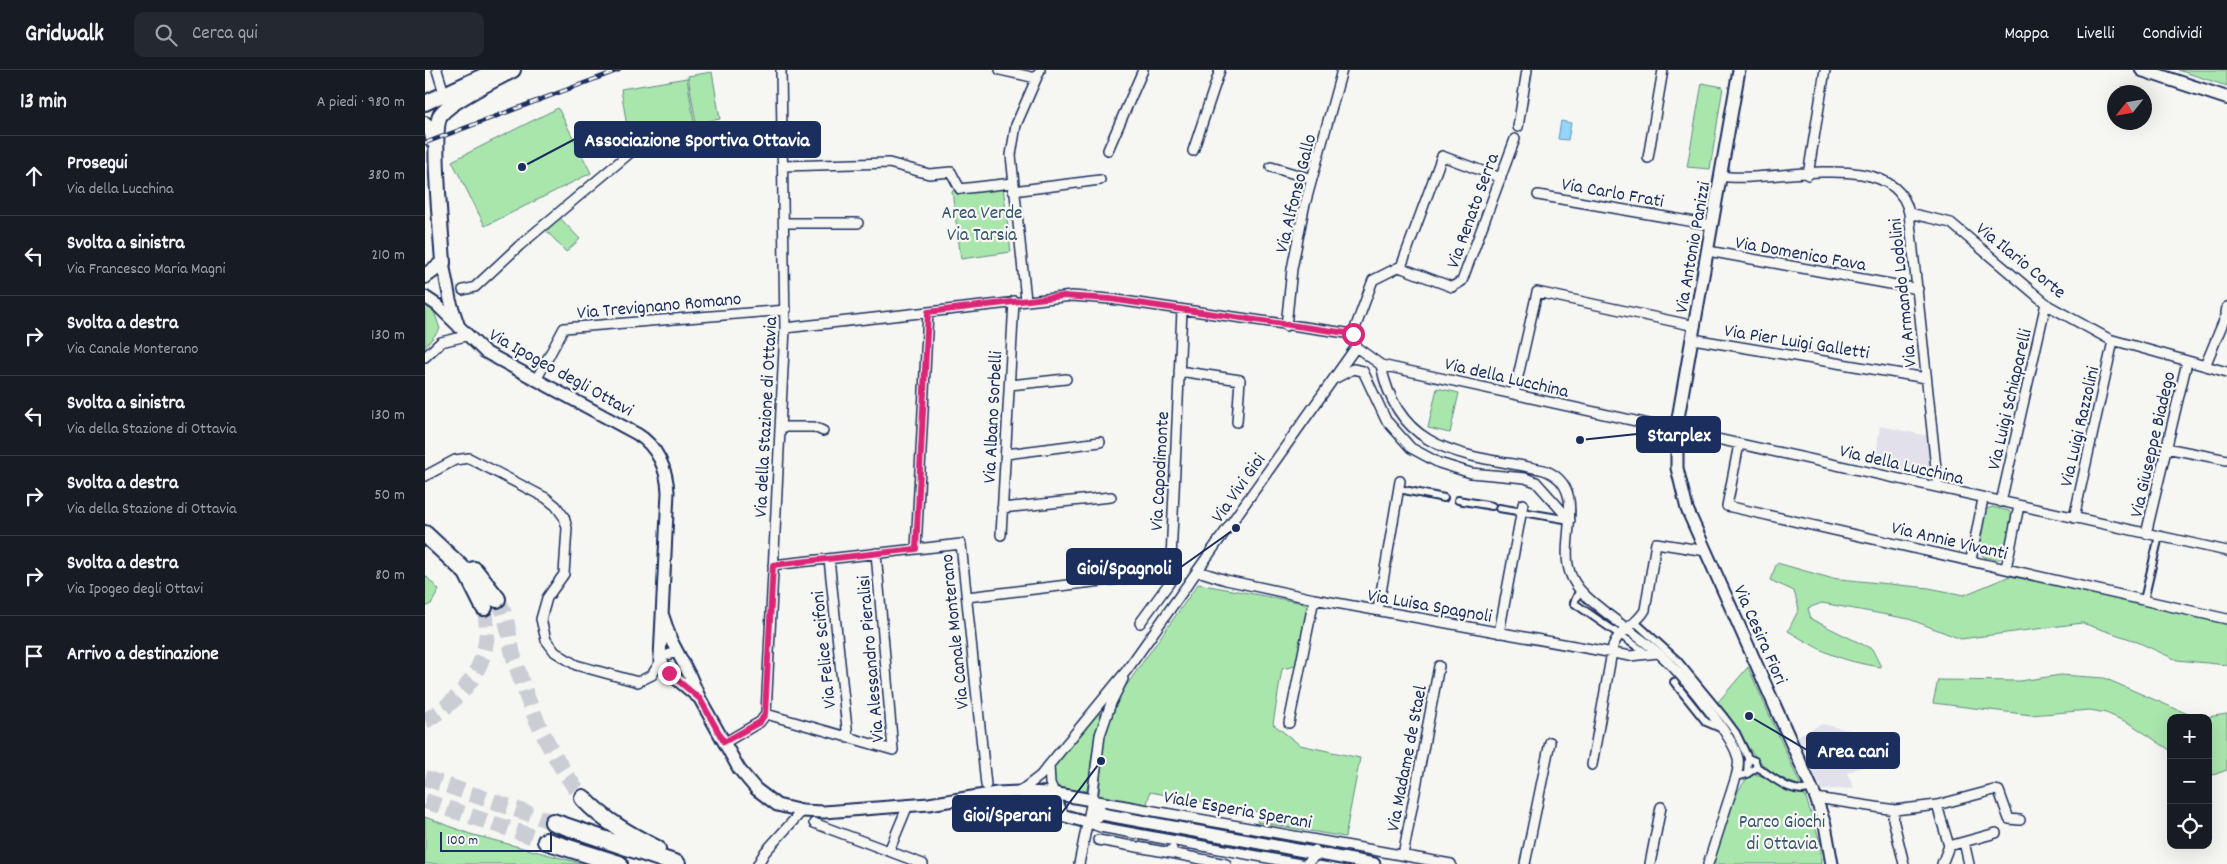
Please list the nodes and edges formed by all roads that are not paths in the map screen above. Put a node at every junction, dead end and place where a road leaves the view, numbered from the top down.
1 (437, 70) edge
2 (496, 70) edge
3 (513, 70) edge
4 (781, 70) edge
5 (1000, 70) edge
6 (1143, 70) edge
7 (1221, 70) edge
8 (1342, 70) edge
9 (1527, 70) edge
10 (1663, 70) edge
11 (1739, 70) edge
12 (1825, 70) edge
13 (2141, 70) edge
14 (1038, 74) edge
15 (444, 92) junction
16 (2227, 98) edge
17 (425, 103) edge
18 (425, 124) edge
19 (1518, 127) dead end
20 (782, 136) junction
21 (1515, 139) dead end
22 (1108, 150) dead end
23 (1193, 151) dead end
24 (437, 153) junction
25 (1648, 158) dead end
26 (783, 166) junction
27 (1271, 167) dead end
28 (1808, 174) junction
29 (1721, 176) junction
30 (1501, 178) junction
31 (1312, 179) junction
32 (1100, 180) dead end
33 (1013, 187) junction
34 (1537, 195) dead end
35 (1909, 213) junction
36 (858, 223) dead end
37 (785, 224) junction
38 (1712, 225) junction
39 (1708, 252) junction
40 (443, 263) junction
41 (1401, 268) junction
42 (425, 276) edge
43 (1918, 289) junction
44 (463, 290) dead end
45 (425, 297) edge
46 (1026, 300) junction
47 (1014, 302) junction
48 (2046, 303) junction
49 (786, 310) junction
50 (1182, 310) junction
51 (928, 312) junction
52 (2226, 313) edge
53 (1285, 326) junction
54 (1695, 326) junction
55 (785, 328) junction
56 (464, 333) junction
57 (1353, 334) junction
58 (1693, 340) junction
59 (2113, 341) junction
60 (1356, 347) junction
61 (425, 357) edge
62 (2187, 362) junction
63 (1381, 365) junction
64 (2205, 366) junction
65 (1179, 371) junction
66 (2227, 372) edge
67 (1926, 378) junction
68 (1066, 379) dead end
69 (536, 380) junction
70 (1333, 380) junction
71 (1009, 385) junction
72 (1514, 394) junction
73 (1237, 422) dead end
74 (781, 427) junction
75 (1677, 430) junction
76 (823, 431) dead end
77 (1415, 431) junction
78 (1403, 440) junction
79 (1100, 442) dead end
80 (1739, 444) junction
81 (2167, 448) junction
82 (1005, 454) junction
83 (2227, 460) edge
84 (425, 476) edge
85 (1400, 485) joint
86 (1938, 487) junction
87 (1111, 497) dead end
88 (1444, 498) dead end
89 (1983, 499) junction
90 (1458, 500) dead end
91 (2001, 502) junction
92 (2019, 506) junction
93 (1002, 508) junction
94 (1522, 508) junction
95 (2073, 518) junction
96 (1570, 520) junction
97 (1001, 534) dead end
98 (2146, 534) junction
99 (2159, 536) junction
100 (431, 539) edge
101 (916, 549) junction
102 (1706, 551) junction
103 (2227, 551) edge
104 (876, 553) junction
105 (829, 559) junction
106 (1971, 560) junction
107 (773, 565) junction
108 (2006, 568) junction
109 (1198, 571) junction
110 (1169, 573) junction
111 (1580, 589) junction
112 (967, 597) junction
113 (1314, 599) junction
114 (2144, 600) junction
115 (490, 603) tunnel mouth
116 (1378, 610) junction
117 (663, 616) junction
118 (2227, 619) edge
119 (1140, 623) dead end
120 (1631, 625) junction
121 (1499, 633) junction
122 (1619, 634) junction
123 (677, 652) junction
124 (1611, 653) junction
125 (1661, 654) junction
126 (661, 661) junction
127 (684, 664) junction
128 (1439, 666) dead end
129 (1127, 670) junction
130 (671, 675) junction
131 (1674, 682) dead end
132 (700, 699) junction
133 (765, 714) junction
134 (1289, 723) dead end
135 (1721, 728) junction
136 (848, 738) junction
137 (724, 742) junction
138 (1550, 742) dead end
139 (1748, 758) junction
140 (1049, 765) junction
141 (1592, 765) dead end
142 (1757, 767) junction
143 (1747, 774) junction
144 (1736, 777) junction
145 (986, 785) dead end
146 (1019, 792) junction
147 (1053, 793) junction
148 (1814, 793) junction
149 (583, 798) tunnel mouth
150 (1092, 800) junction
151 (908, 805) junction
152 (1937, 805) junction
153 (884, 806) joint
154 (1140, 807) junction
155 (1661, 807) dead end
156 (1895, 810) junction
157 (802, 811) junction
158 (1063, 814) junction
159 (1102, 814) junction
160 (2020, 820) dead end
161 (553, 822) tunnel mouth
162 (1087, 822) junction
163 (814, 823) dead end
164 (1150, 823) junction
165 (1233, 824) junction
166 (1996, 833) dead end
167 (1217, 835) junction
168 (1309, 839) junction
169 (1098, 840) dead end
170 (1169, 840) junction
171 (547, 841) tunnel mouth
172 (1964, 842) junction
173 (1184, 843) junction
174 (1949, 846) junction
175 (1227, 850) junction
176 (1829, 850) junction
177 (889, 851) junction
178 (1166, 853) junction
179 (1317, 854) junction
180 (1181, 855) junction
181 (1403, 856) junction
182 (1267, 861) edge
183 (1430, 862) edge
184 (619, 864) edge
185 (677, 864) edge
186 (685, 864) edge
187 (758, 864) edge
188 (923, 864) edge
189 (1079, 864) edge
190 (1226, 864) edge
191 (1301, 864) edge
192 (1306, 864) edge
193 (1374, 864) edge
194 (1451, 864) edge
195 (1525, 864) edge
196 (1650, 864) edge
197 (1708, 864) edge
198 (1828, 864) edge
199 (1832, 864) edge
200 (1904, 864) edge
201 (1942, 864) edge
202 (1969, 864) edge

1 - 15 street
2 - 15 main road
3 - 24 main road
4 - 20 street, Via della Stazione di Ottavia
5 - 14 street
6 - 22 street
7 - 23 street
8 - 31 street, Via Alfonso Gallo
9 - 19 street
10 - 25 street
11 - 29 street, Via Antonio Panizzi
12 - 28 street
13 - 16 main road
14 - 33 street
15 - 17 main road
18 - 24 main road
20 - 26 street, Via della Stazione di Ottavia
20 - 44 street
21 - 30 street, Via Renato Serra
24 - 40 main road, Via Ipogeo degli Ottavi
26 - 33 street
26 - 37 street, Via della Stazione di Ottavia
27 - 31 street
28 - 29 street, Via Armando Lodolini
28 - 35 street, Via Armando Lodolini
29 - 38 street, Via Antonio Panizzi
30 - 41 street, Via Renato Serra
30 - 41 street
31 - 53 street, Via Alfonso Gallo
32 - 33 street
33 - 46 street
34 - 38 street, Via Carlo Frati
35 - 43 street, Via Armando Lodolini
35 - 48 street, Via Ilario Corte
36 - 37 street
37 - 49 street, Via della Stazione di Ottavia
38 - 39 street, Via Antonio Panizzi
39 - 43 street, Via Domenico Fava
39 - 54 street, Via Antonio Panizzi
40 - 42 main road
40 - 56 street, Via Ipogeo degli Ottavi
41 - 57 street
43 - 67 street, Via Armando Lodolini
45 - 56 street
46 - 47 street
46 - 50 street
47 - 51 street
47 - 71 street, Via Albano Sorbelli
48 - 59 street, Via Ilario Corte
48 - 91 street, Via Luigi Schiaparelli
49 - 55 street, Via della Stazione di Ottavia
49 - 69 street, Via Trevignano Romano
50 - 53 street
50 - 65 street, Via Capodimonte
51 - 55 street
51 - 101 street
52 - 64 street
53 - 57 street
54 - 58 street, Via Antonio Panizzi
54 - 72 street
55 - 74 street, Via della Stazione di Ottavia
56 - 61 street
56 - 69 street, Via Ipogeo degli Ottavi
57 - 60 street
58 - 67 street, Via Pier Luigi Galletti
58 - 75 street, Via Antonio Panizzi
59 - 62 street, Via Ilario Corte
59 - 95 street, Via Luigi Razzolini
60 - 63 street, Via della Lucchina
60 - 70 street, Via Vivi Gioi
62 - 64 street, Via Ilario Corte
62 - 81 street, Via Giuseppe Biadego
63 - 72 street, Via della Lucchina
63 - 77 street
64 - 66 street, Via Ilario Corte
65 - 73 street
65 - 110 street, Via Capodimonte
67 - 86 street, Via Armando Lodolini
68 - 71 street
69 - 117 street, Via Ipogeo degli Ottavi
70 - 78 street
70 - 109 street, Via Vivi Gioi
71 - 82 street, Via Albano Sorbelli
72 - 75 street, Via della Lucchina
74 - 76 street
74 - 107 street, Via della Stazione di Ottavia
75 - 80 street, Via della Lucchina
75 - 102 street, Via Cesira Fiori
77 - 78 street
77 - 96 street
78 - 96 street
79 - 82 street
80 - 86 street, Via della Lucchina
80 - 106 street, Via Annie Vivanti
81 - 83 street
81 - 98 street, Via Giuseppe Biadego
82 - 93 street, Via Albano Sorbelli
84 - 126 street
85 - 88 street
85 - 116 street
86 - 89 street, Via della Lucchina
87 - 93 street
89 - 91 street, Via della Lucchina
89 - 106 street
90 - 94 street
91 - 92 street, Via della Lucchina
92 - 95 street, Via della Lucchina
92 - 108 street
93 - 97 street, Via Albano Sorbelli
94 - 96 street
94 - 121 street
95 - 98 street, Via della Lucchina
96 - 111 street
98 - 99 street, Via della Lucchina
99 - 103 street, Via della Lucchina
99 - 114 street
100 - 115 highway
101 - 104 street, Via Canale Monterano
101 - 112 street, Via Canale Monterano
102 - 120 street
102 - 148 street, Via Cesira Fiori
104 - 105 street, Via Canale Monterano
104 - 136 street, Via Alessandro Pieralisi
105 - 107 street, Via Canale Monterano
105 - 136 street, Via Felice Scifoni
106 - 108 street, Via Annie Vivanti
107 - 133 street, Via della Stazione di Ottavia
108 - 114 street, Via Annie Vivanti
109 - 113 street, Via Luisa Spagnoli
109 - 129 street, Via Vivi Gioi
110 - 112 street
110 - 119 street, Via Capodimonte
111 - 120 street
111 - 122 street
112 - 145 street, Via Canale Monterano
113 - 116 street, Via Luisa Spagnoli
113 - 134 street
114 - 118 street, Via Annie Vivanti
116 - 121 street, Via Luisa Spagnoli
117 - 123 street, Via Ipogeo degli Ottavi
117 - 126 street, Via Ipogeo degli Ottavi
120 - 122 street
120 - 125 street
121 - 124 street, Via Luisa Spagnoli
122 - 124 street
122 - 125 street
123 - 126 street
123 - 127 street, Via Ipogeo degli Ottavi
124 - 125 street, Via Luisa Spagnoli
124 - 141 street
125 - 135 street
125 - 139 street
126 - 130 street, Via Ipogeo degli Ottavi
127 - 130 street
127 - 132 street, Via Ipogeo degli Ottavi
128 - 181 street, Via Madame de Stael
129 - 140 street, Via Vivi Gioi
129 - 150 street, Via Vivi Gioi
130 - 132 street, Via Ipogeo degli Ottavi
131 - 135 street
132 - 137 street, Via Ipogeo degli Ottavi
133 - 136 street, Via Alessandro Pieralisi
133 - 137 street
135 - 144 street
137 - 157 street, Via Ipogeo degli Ottavi
138 - 195 street
139 - 142 street
139 - 143 street
140 - 146 street, Via Vivi Gioi
140 - 147 street
142 - 143 street
142 - 148 street
143 - 144 street
144 - 197 street
146 - 147 street, Viale Esperia Sperani
146 - 151 street, Viale Esperia Sperani
146 - 158 street
147 - 150 street, Viale Esperia Sperani
147 - 158 street
148 - 156 street
148 - 176 street, Via Cesira Fiori
149 - 186 highway
150 - 154 street, Viale Esperia Sperani
150 - 159 street
150 - 162 street, Via Vivi Gioi
151 - 153 street, Viale Esperia Sperani
151 - 177 street
152 - 156 street
152 - 160 street
152 - 174 street
153 - 157 street, Via Ipogeo degli Ottavi
154 - 164 street
154 - 165 street, Viale Esperia Sperani
155 - 196 street
156 - 200 street
157 - 187 street
158 - 162 street
159 - 162 street
159 - 164 street, Viale Esperia Sperani
161 - 185 highway
162 - 170 street
162 - 189 street, Via Vivi Gioi
163 - 177 street
164 - 167 street, Viale Esperia Sperani
165 - 167 street
165 - 168 street, Viale Esperia Sperani
166 - 172 street
167 - 175 street
167 - 179 street, Viale Esperia Sperani
168 - 179 street
168 - 181 street, Viale Esperia Sperani
169 - 178 street
170 - 173 street
170 - 178 street
171 - 184 highway
172 - 174 street
172 - 202 street
173 - 175 street
173 - 180 street
174 - 201 street
175 - 182 street
176 - 198 street, Via Cesira Fiori
176 - 199 street, Via Cesira Fiori
177 - 188 street
178 - 180 street
179 - 192 street
179 - 193 street, Viale Esperia Sperani
180 - 190 street
181 - 183 street, Viale Esperia Sperani
182 - 191 street
183 - 194 street, Viale Esperia Sperani

